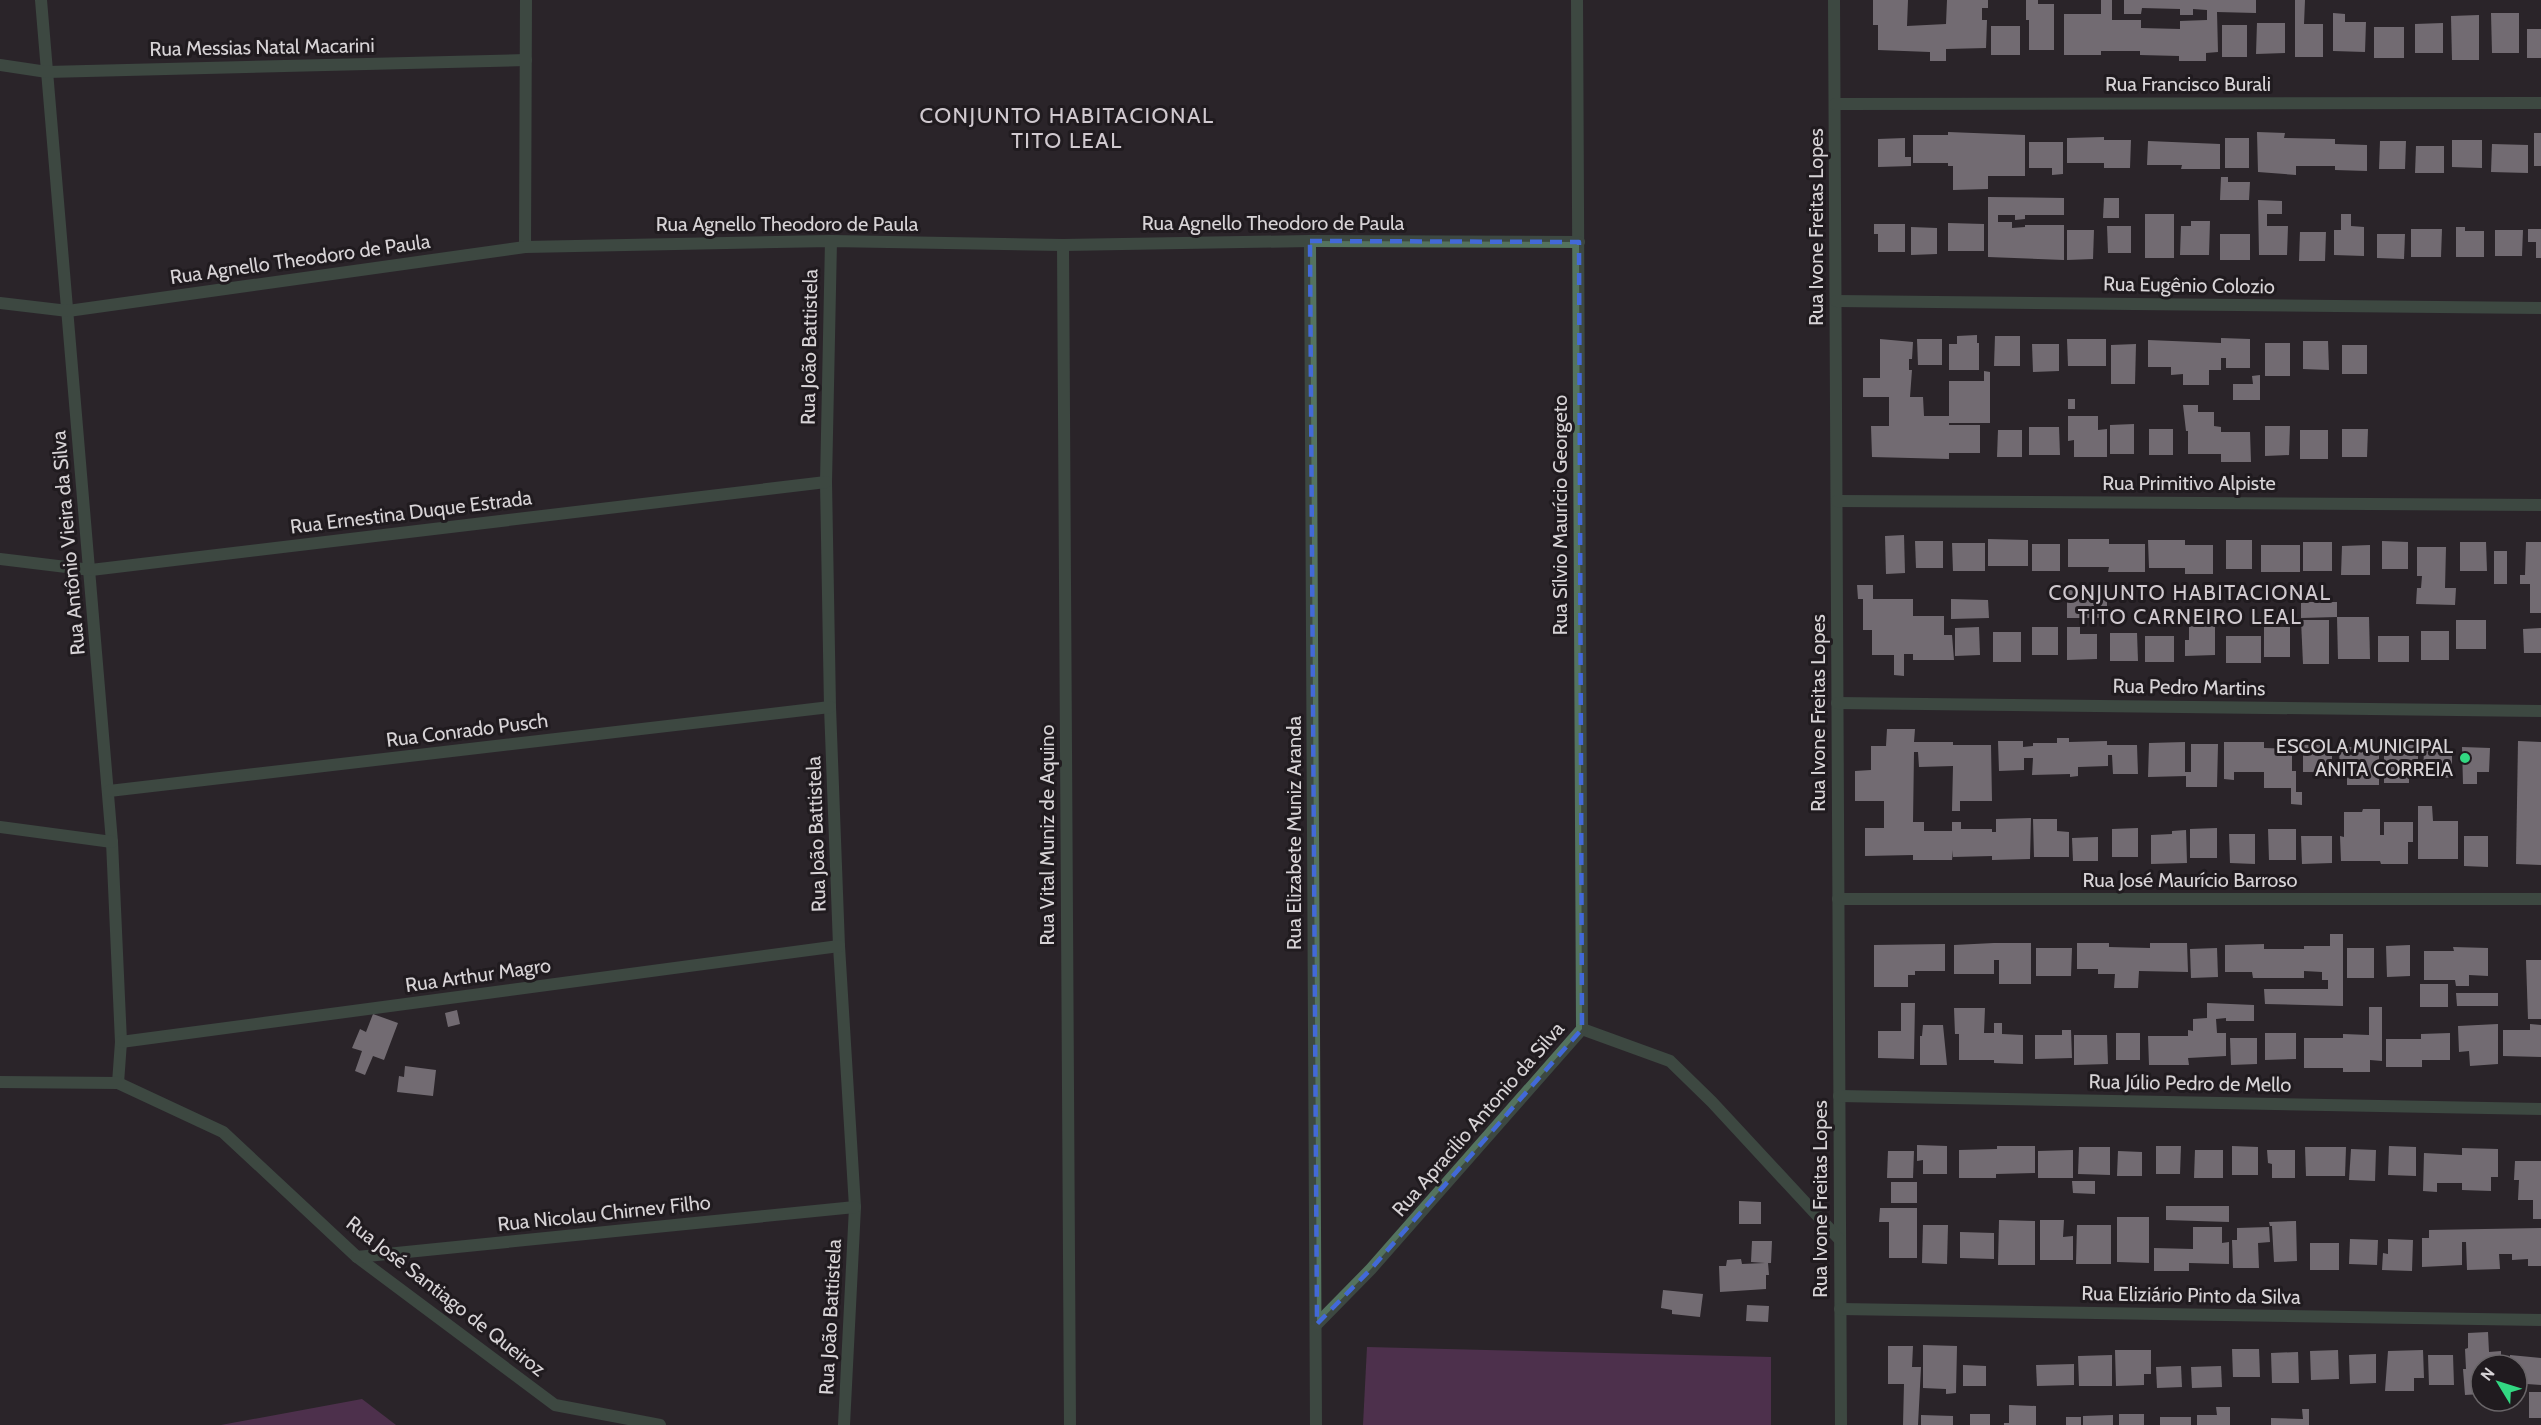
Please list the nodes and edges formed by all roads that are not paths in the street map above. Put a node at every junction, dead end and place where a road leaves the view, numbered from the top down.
1 (41, 0) edge
2 (526, 0) edge
3 (1577, 0) edge
4 (1834, 0) edge
5 (525, 60) junction
6 (0, 65) edge
7 (47, 72) junction
8 (2541, 103) edge
9 (1835, 104) junction
10 (831, 241) junction
11 (1310, 241) junction
12 (1579, 243) junction
13 (1063, 245) junction
14 (525, 247) junction
15 (1836, 301) junction
16 (0, 303) edge
17 (2541, 308) edge
18 (68, 311) junction
19 (826, 482) junction
20 (1837, 501) junction
21 (2541, 505) edge
22 (0, 559) edge
23 (91, 570) junction
24 (1838, 703) junction
25 (830, 707) junction
26 (2541, 711) edge
27 (109, 791) junction
28 (0, 827) edge
29 (112, 842) junction
30 (2541, 899) edge
31 (1838, 900) junction
32 (839, 946) junction
33 (1582, 1029) junction
34 (122, 1042) junction
35 (0, 1082) edge
36 (118, 1083) junction
37 (1839, 1096) junction
38 (2541, 1109) edge
39 (855, 1207) junction
40 (1840, 1240) junction
41 (357, 1257) junction
42 (1840, 1309) junction
43 (2541, 1320) edge
44 (1317, 1324) junction
45 (660, 1425) edge
46 (844, 1425) edge
47 (1070, 1425) edge
48 (1316, 1425) edge
49 (1841, 1425) edge

1 - 7 street, Rua Antônio Vieira da Silva
2 - 5 street
3 - 12 street, Rua Sílvio Maurício Georgeto
4 - 9 street, Rua Ivone Freitas Lopes
5 - 7 street, Rua Messias Natal Macarini
5 - 14 street
6 - 7 street, Rua Messias Natal Macarini
7 - 18 street, Rua Antônio Vieira da Silva
8 - 9 street, Rua Francisco Burali
9 - 15 street, Rua Ivone Freitas Lopes
10 - 13 street, Rua Agnello Theodoro de Paula
10 - 14 street, Rua Agnello Theodoro de Paula
10 - 19 street, Rua João Battistela
11 - 12 street, Rua Agnello Theodoro de Paula
11 - 13 street, Rua Agnello Theodoro de Paula
11 - 44 street, Rua Elizabete Muniz Aranda
12 - 33 street, Rua Sílvio Maurício Georgeto
13 - 47 street, Rua Vital Muniz de Aquino
14 - 18 street, Rua Agnello Theodoro de Paula
15 - 17 street, Rua Eugênio Colozio
15 - 20 street, Rua Ivone Freitas Lopes
16 - 18 street, Rua Agnello Theodoro de Paula
18 - 23 street, Rua Antônio Vieira da Silva
19 - 23 street, Rua Ernestina Duque Estrada
19 - 25 street, Rua João Battistela
20 - 21 street, Rua Primitivo Alpiste
20 - 24 street, Rua Ivone Freitas Lopes
22 - 23 street, Rua Ernestina Duque Estrada
23 - 27 street, Rua Antônio Vieira da Silva
24 - 26 street, Rua Pedro Martins
24 - 31 street, Rua Ivone Freitas Lopes
25 - 27 street, Rua Conrado Pusch
25 - 32 street, Rua João Battistela
27 - 29 street, Rua Antônio Vieira da Silva
28 - 29 street
29 - 34 street, Rua Antônio Vieira da Silva
30 - 31 street, Rua José Maurício Barroso
31 - 37 street, Rua Ivone Freitas Lopes
32 - 34 street, Rua Arthur Magro
32 - 39 street, Rua João Battistela
33 - 40 street, Rua Apracilio Antonio da Silva
33 - 44 street, Rua Apracilio Antonio da Silva
34 - 36 street, Rua Antônio Vieira da Silva
35 - 36 street, Rua José Santiago de Queiroz
36 - 41 street, Rua José Santiago de Queiroz
37 - 38 street, Rua Júlio Pedro de Mello
37 - 40 street, Rua Ivone Freitas Lopes
39 - 41 street, Rua Nicolau Chirnev Filho
39 - 46 street, Rua João Battistela
40 - 42 street, Rua Ivone Freitas Lopes
41 - 45 street, Rua José Santiago de Queiroz
42 - 43 street, Rua Eliziário Pinto da Silva
42 - 49 street, Rua Ivone Freitas Lopes
44 - 48 street, Rua Elizabete Muniz Aranda

